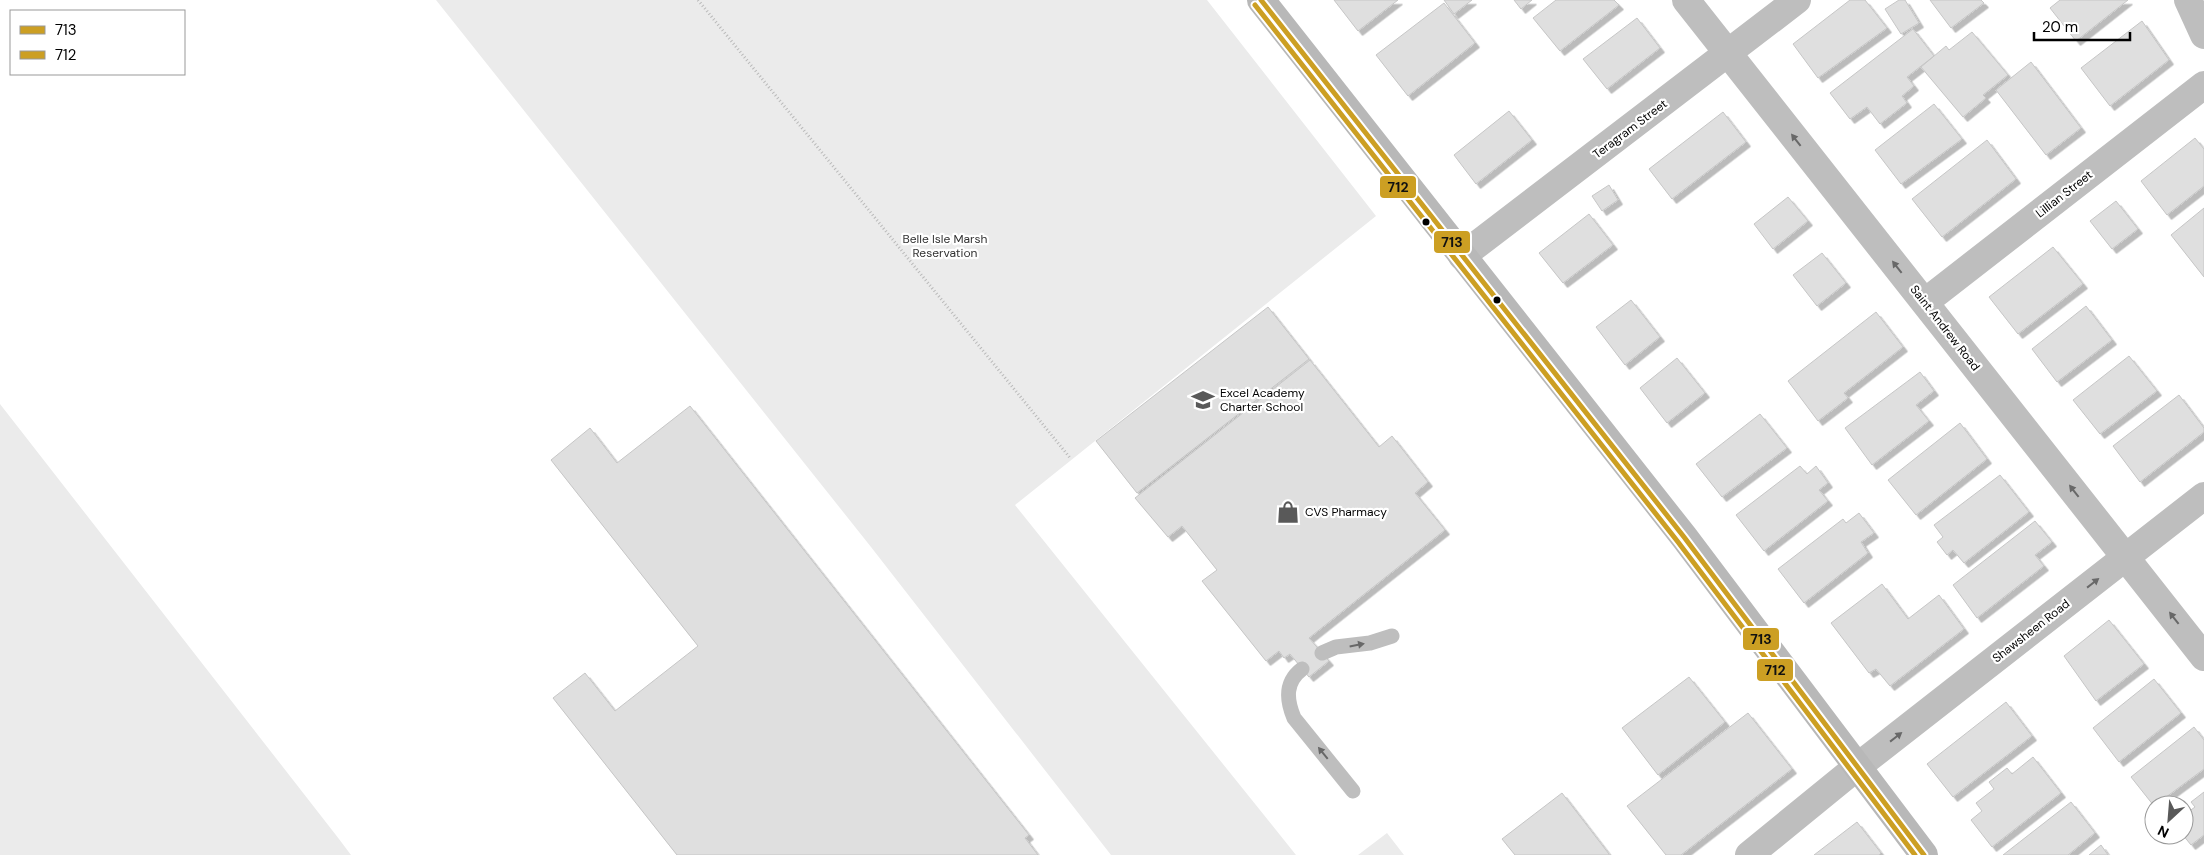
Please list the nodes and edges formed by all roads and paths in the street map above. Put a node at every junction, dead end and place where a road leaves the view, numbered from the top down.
1 (698, 0) edge
2 (1260, 0) edge
3 (1686, 0) edge
4 (1797, 0) edge
5 (2188, 0) edge
6 (2204, 35) edge
7 (1728, 54) junction
8 (2204, 85) edge
9 (1462, 256) junction
10 (1925, 302) junction
11 (1072, 459) dead end
12 (2204, 496) edge
13 (2126, 557) junction
14 (1392, 636) dead end
15 (1322, 652) dead end
16 (2204, 657) edge
17 (1302, 669) dead end
18 (1858, 767) junction
19 (1353, 791) dead end
20 (1749, 855) edge
21 (1924, 855) edge

1 - 11 path
2 - 9 main road
3 - 7 street, Saint Andrew Road
4 - 7 street, Teragram Street
5 - 6 street
7 - 9 street, Teragram Street
10 -> 7 street, Saint Andrew Road
8 - 10 street, Lillian Street
9 - 18 main road
13 -> 10 street, Saint Andrew Road
12 - 13 street, Shawsheen Road
16 -> 13 street, Saint Andrew Road
18 -> 13 street, Shawsheen Road
15 -> 14 lane
19 -> 17 lane
18 - 20 street, Shawsheen Road
18 - 21 main road

